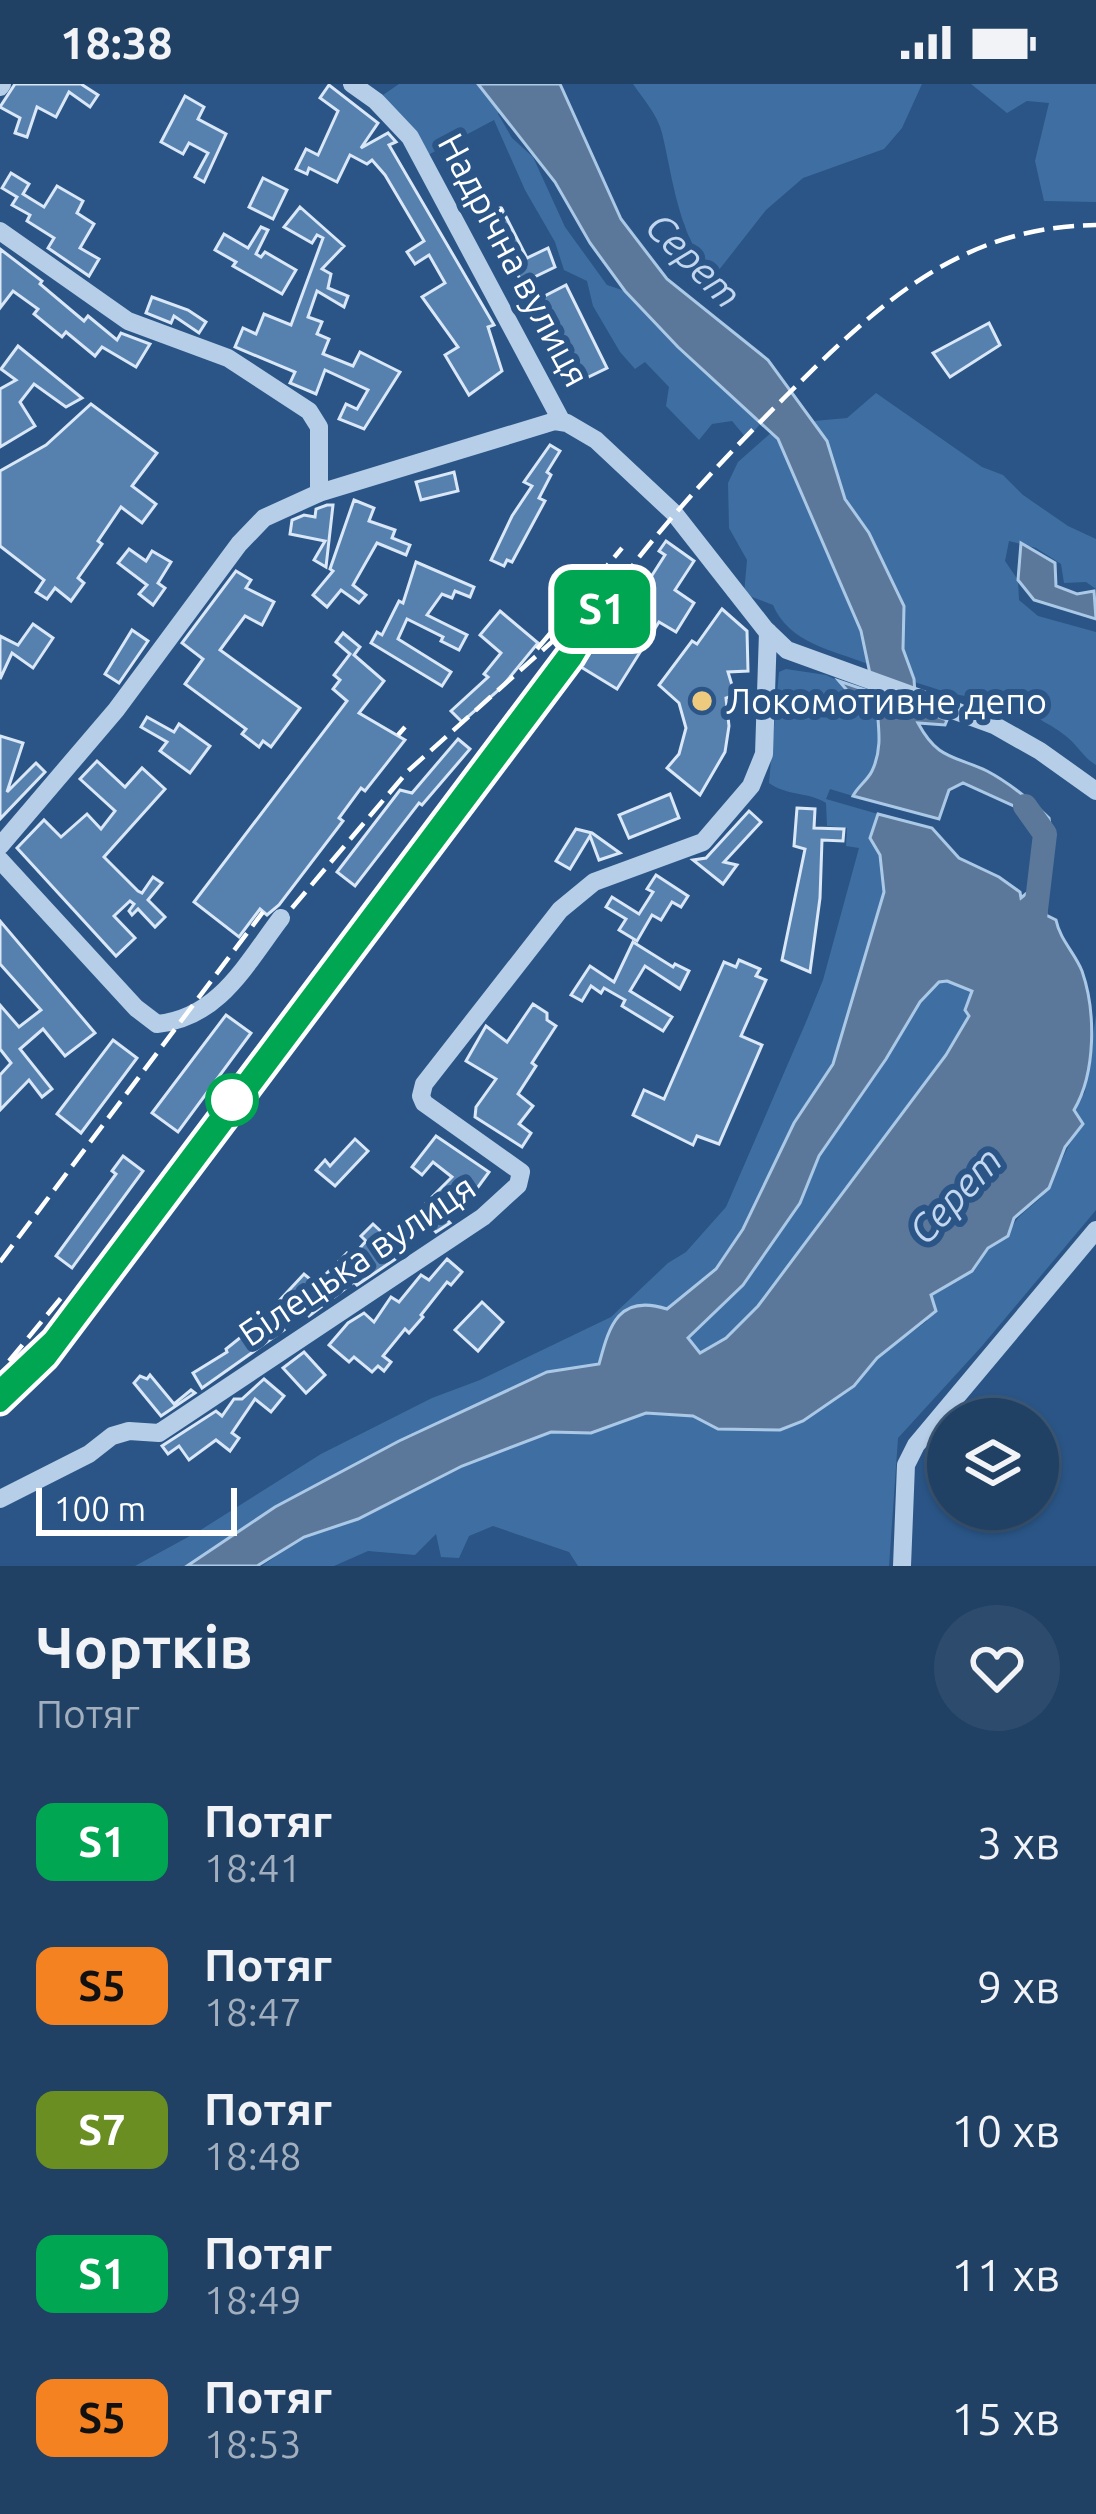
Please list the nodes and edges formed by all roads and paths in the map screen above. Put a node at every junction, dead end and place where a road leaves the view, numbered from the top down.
1 (352, 84) edge
2 (0, 231) edge
3 (562, 422) junction
4 (319, 493) junction
5 (768, 632) junction
6 (1096, 791) edge
7 (0, 846) edge
8 (0, 860) edge
9 (281, 918) dead end
10 (1096, 1230) edge
11 (0, 1499) edge
12 (902, 1566) edge

1 - 3 street, Надрічна вулиця
2 - 4 street
3 - 4 street
3 - 5 street
4 - 7 street
5 - 6 street
5 - 11 street, Білецька вулиця
8 - 9 street
10 - 12 street

